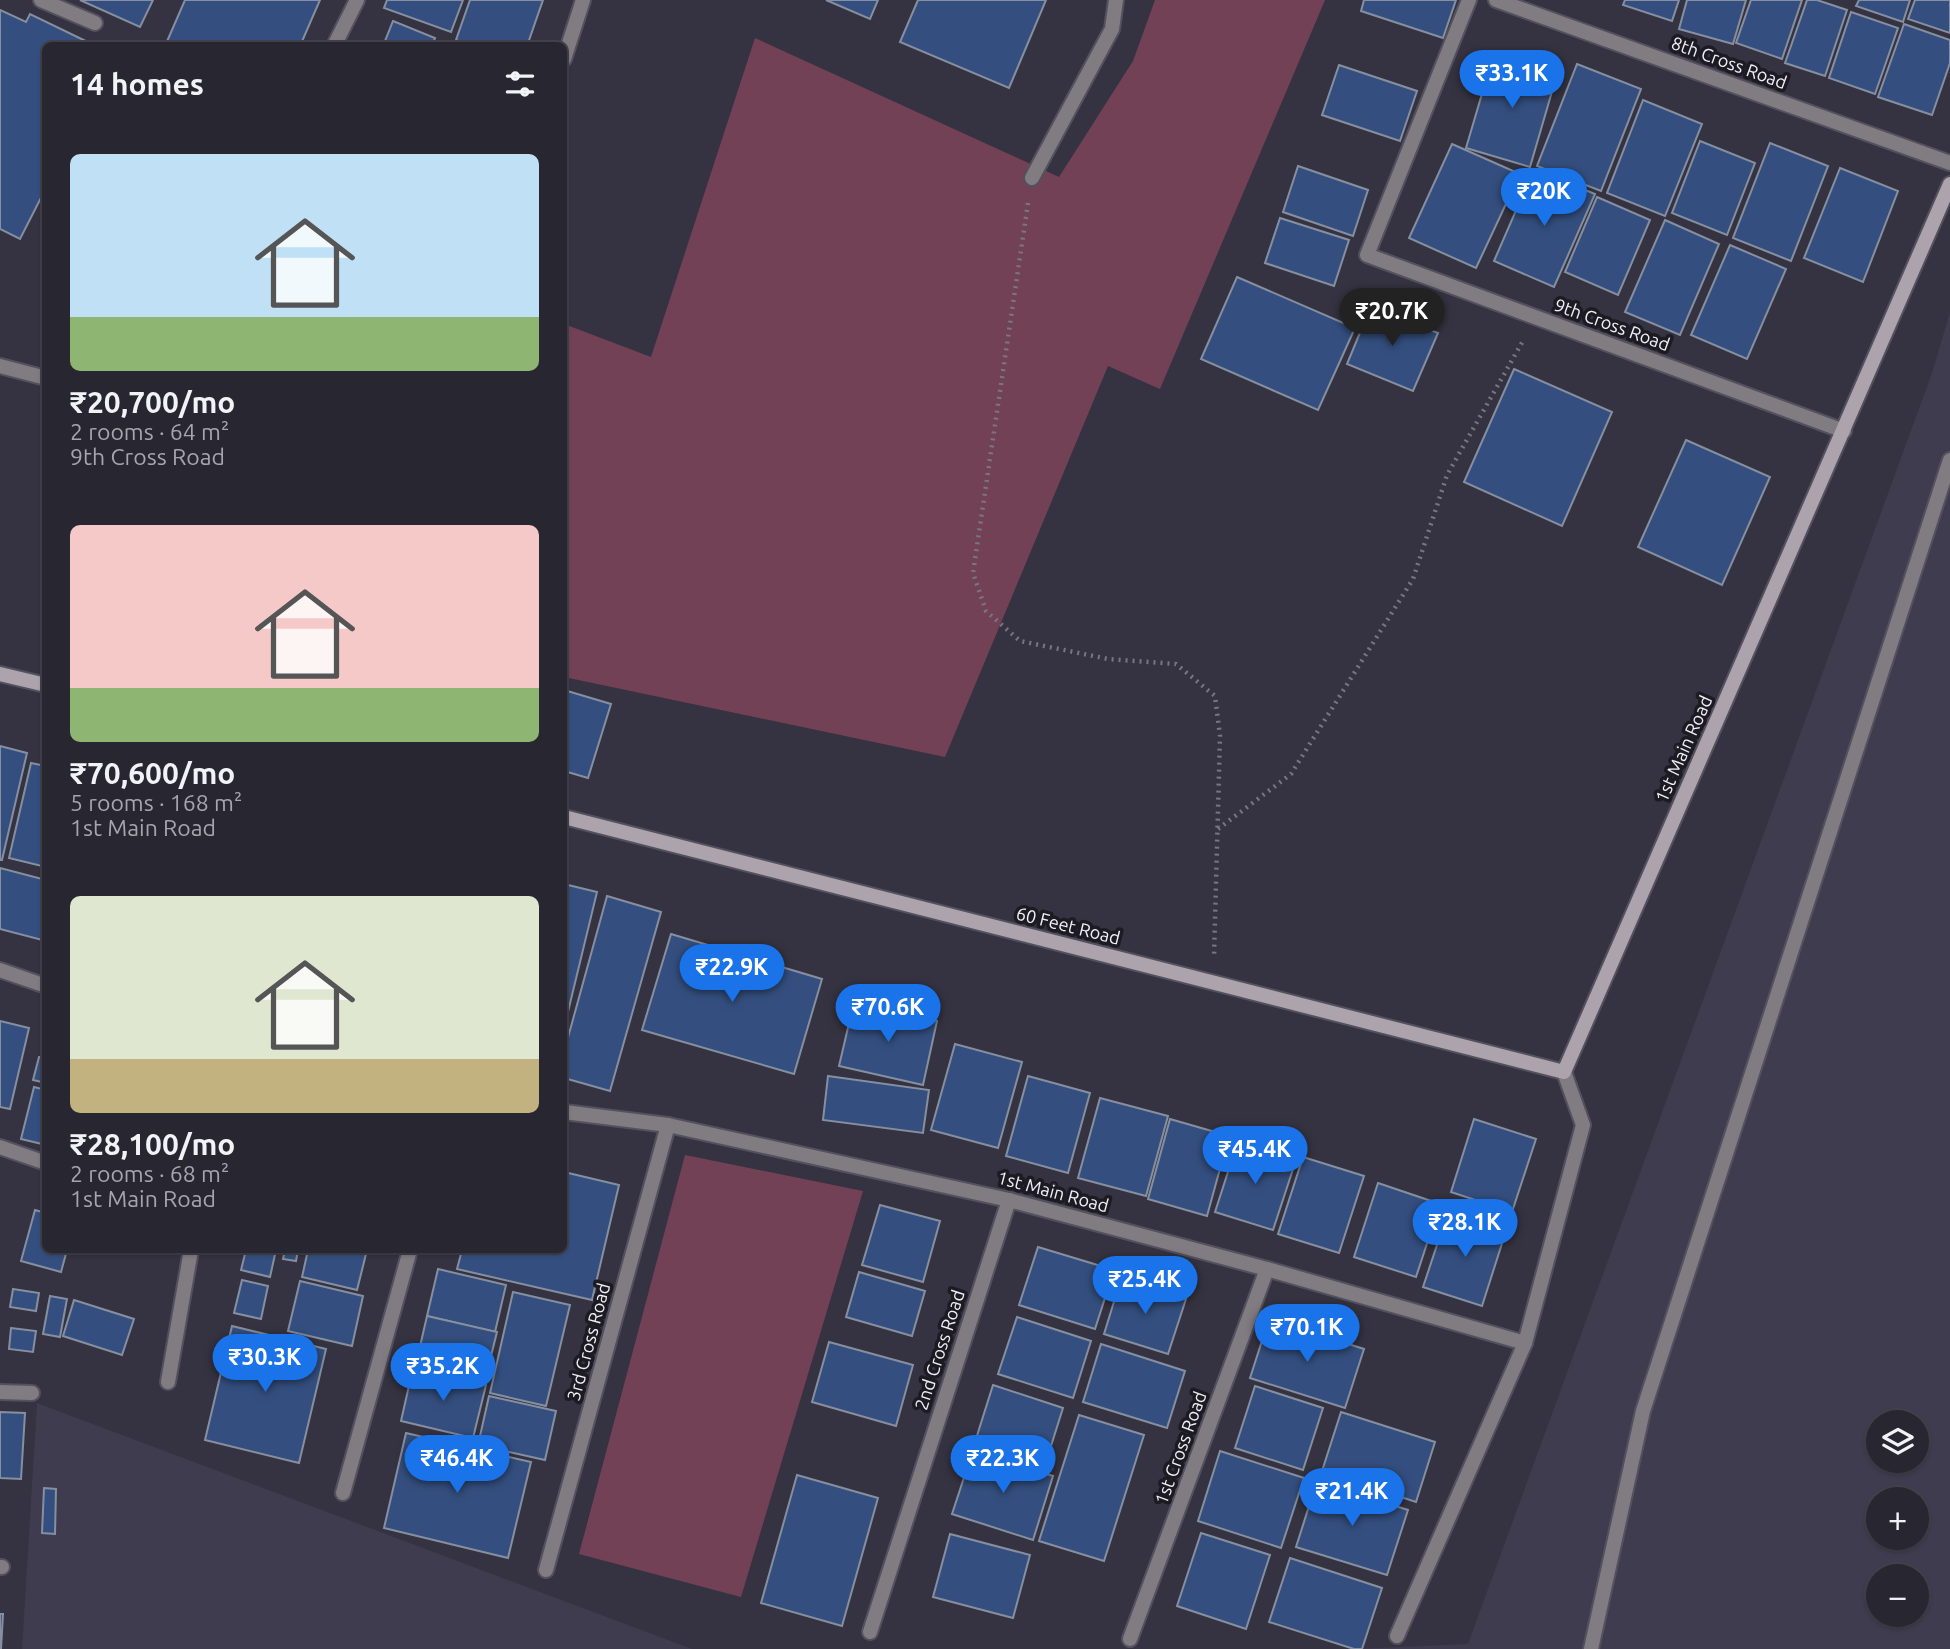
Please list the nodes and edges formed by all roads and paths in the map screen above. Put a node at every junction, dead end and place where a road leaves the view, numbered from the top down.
1 (41, 0) edge
2 (357, 0) edge
3 (583, 0) edge
4 (1116, 0) edge
5 (1469, 0) edge
6 (1496, 0) edge
7 (95, 23) dead end
8 (336, 42) edge
9 (567, 50) edge
10 (1950, 163) edge
11 (1032, 178) joint
12 (1950, 184) edge
13 (1536, 318) junction
14 (0, 366) edge
15 (42, 378) edge
16 (1844, 431) junction
17 (1950, 460) edge
18 (0, 674) edge
19 (42, 684) edge
20 (567, 818) edge
21 (1217, 829) junction
22 (0, 970) edge
23 (1213, 982) junction
24 (42, 985) edge
25 (1564, 1072) junction
26 (567, 1112) edge
27 (668, 1125) junction
28 (0, 1147) edge
29 (42, 1162) edge
30 (1009, 1200) junction
31 (190, 1253) edge
32 (409, 1253) edge
33 (1267, 1269) junction
34 (1525, 1343) junction
35 (168, 1382) dead end
36 (0, 1392) edge
37 (32, 1393) dead end
38 (344, 1493) dead end
39 (546, 1570) dead end
40 (870, 1632) dead end
41 (1397, 1636) dead end
42 (1130, 1639) dead end
43 (1591, 1649) edge

1 - 7 street
2 - 8 street
3 - 9 street
4 - 11 street
5 - 13 street, 9th Cross Road
6 - 10 street, 8th Cross Road
11 - 21 path
12 - 16 street, 1st Main Road
13 - 16 street, 9th Cross Road
13 - 21 path
14 - 15 street
16 - 25 street, 1st Main Road
17 - 43 street
18 - 19 street
20 - 23 street, 60 Feet Road
21 - 23 path
22 - 24 street
23 - 25 street, 60 Feet Road
25 - 34 street
26 - 27 street, 1st Main Road
27 - 30 street, 1st Main Road
27 - 39 street, 3rd Cross Road
28 - 29 street
30 - 33 street, 1st Main Road
30 - 40 street, 2nd Cross Road
31 - 35 street
32 - 38 street
33 - 34 street, 1st Main Road
33 - 42 street, 1st Cross Road
34 - 41 street
36 - 37 street

